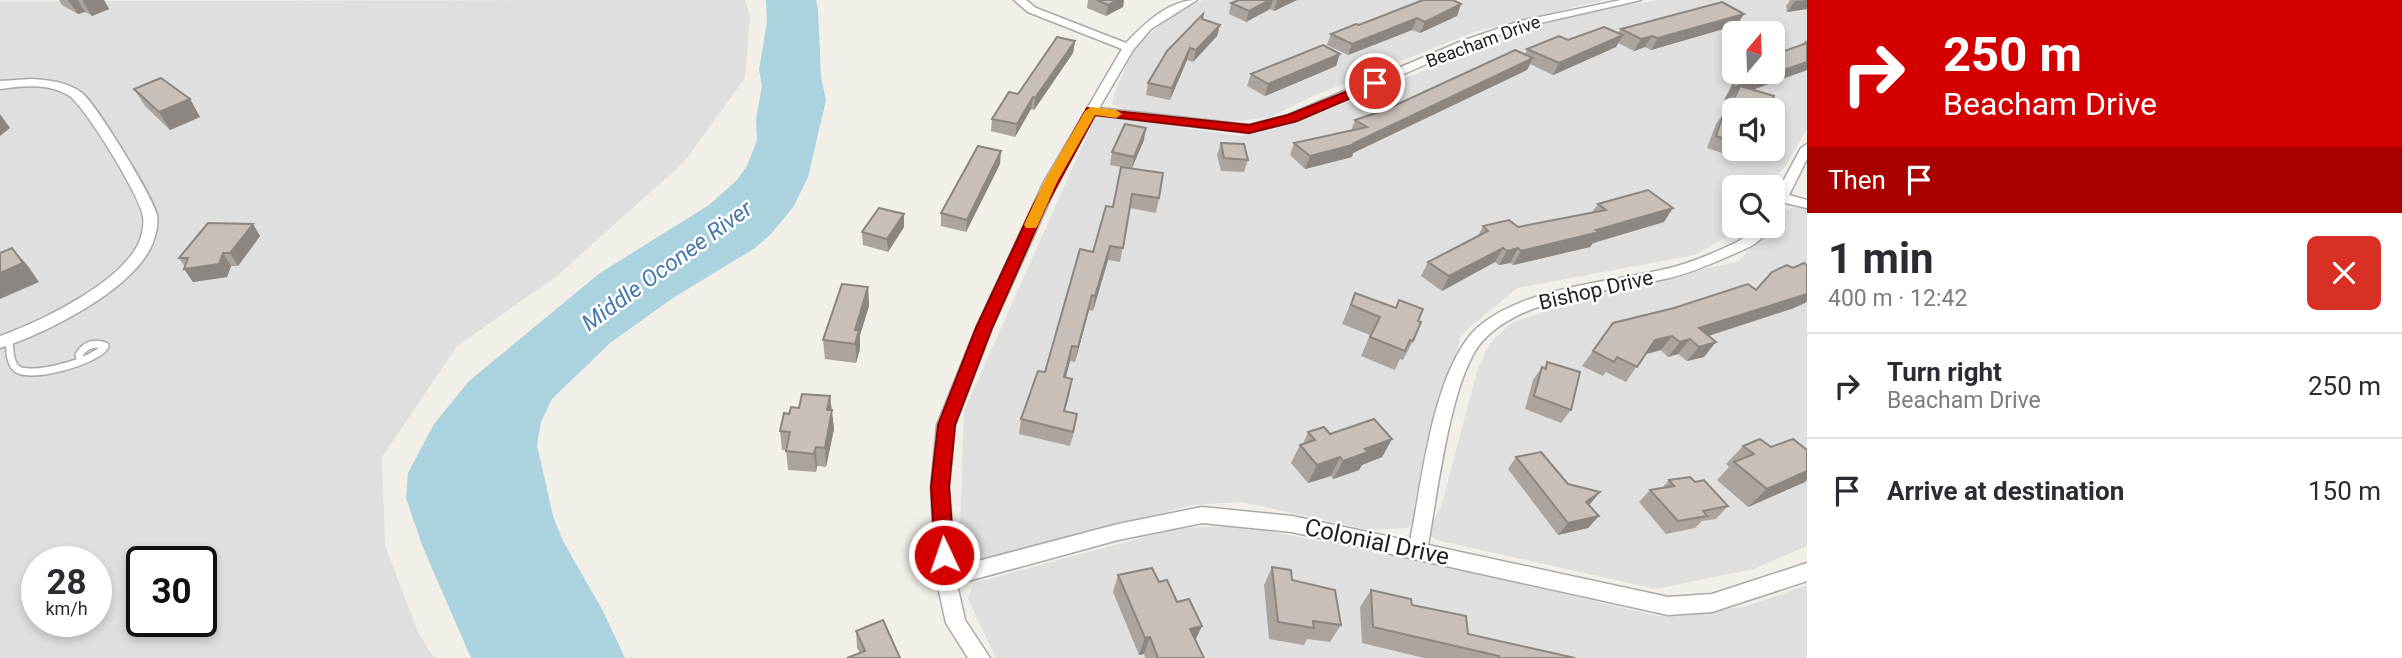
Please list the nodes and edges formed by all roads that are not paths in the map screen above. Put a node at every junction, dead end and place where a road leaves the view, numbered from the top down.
1 (1019, 0) edge
2 (1192, 0) edge
3 (1636, 0) edge
4 (1128, 48) junction
5 (0, 85) edge
6 (1091, 111) junction
7 (1807, 148) edge
8 (1785, 193) edge
9 (1785, 198) edge
10 (1807, 204) edge
11 (1752, 238) edge
12 (4, 341) edge
13 (81, 361) dead end
14 (1418, 550) junction
15 (1807, 572) edge
16 (946, 578) junction
17 (980, 658) edge

1 - 4 street
2 - 4 street
3 - 6 street, Beacham Drive
4 - 6 street
5 - 12 street
6 - 16 street
7 - 8 street
9 - 10 street
11 - 14 street, Bishop Drive
12 - 13 lane
14 - 15 street, Colonial Drive
14 - 16 street, Colonial Drive
16 - 17 street

